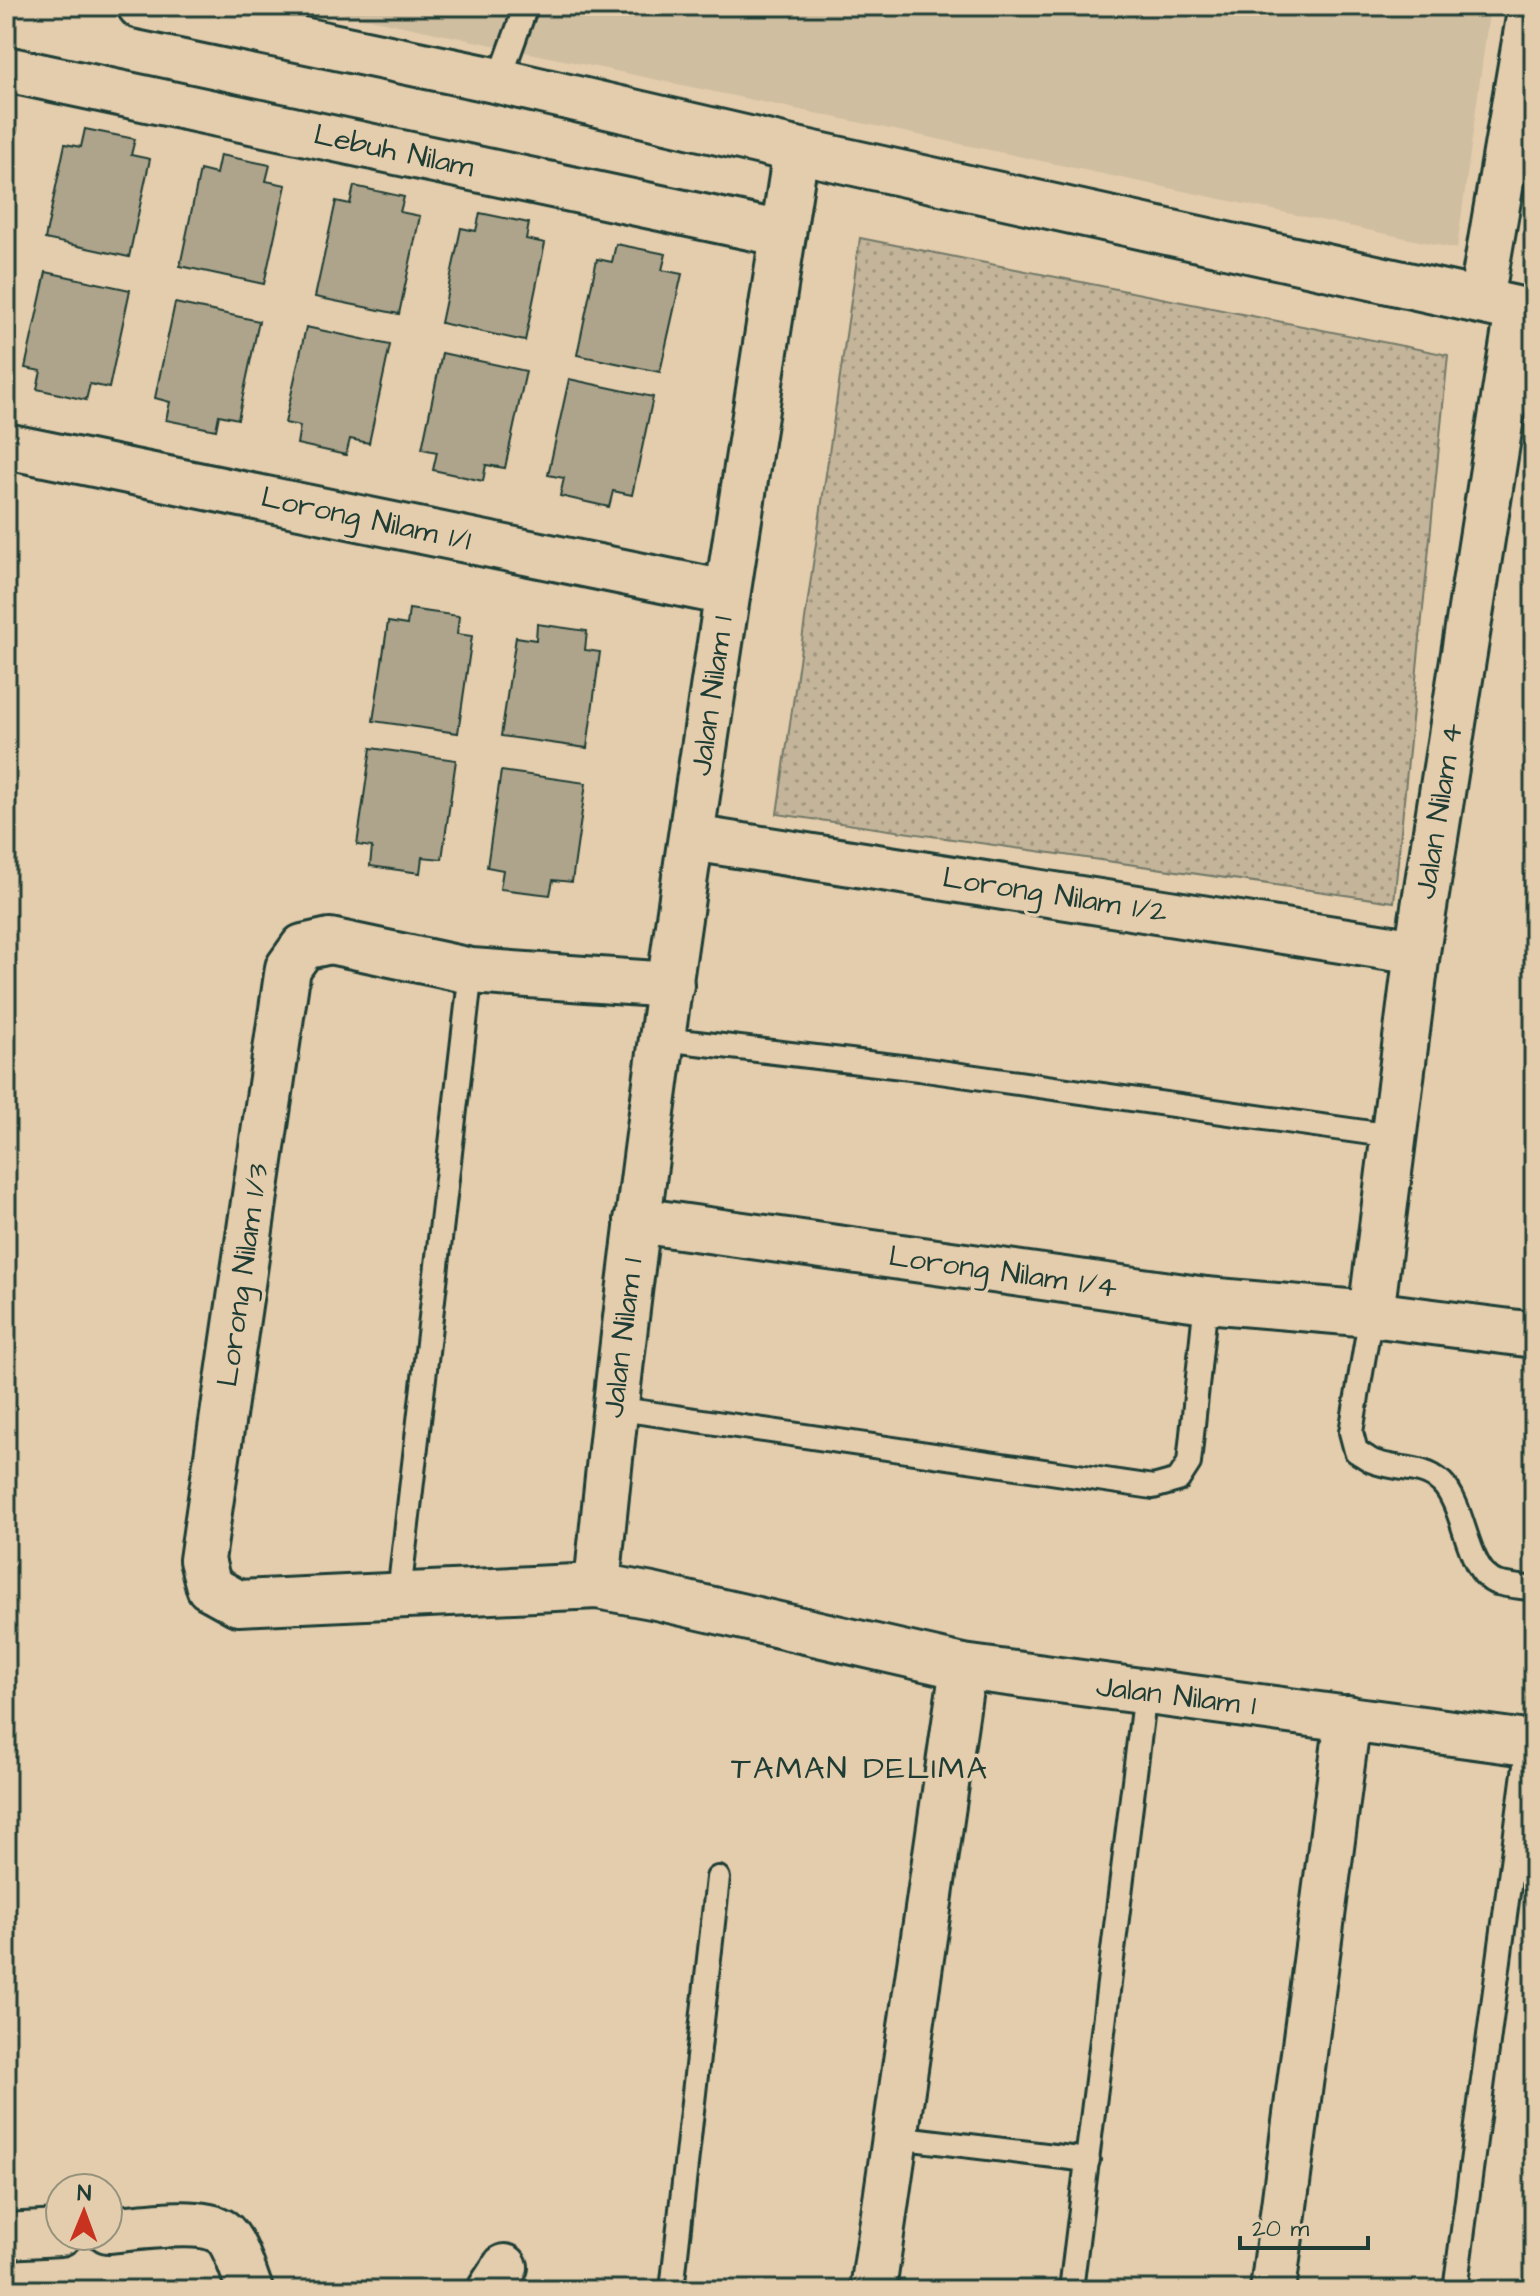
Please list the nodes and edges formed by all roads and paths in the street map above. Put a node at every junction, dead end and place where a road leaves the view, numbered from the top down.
1 (140, 6) edge
2 (526, 6) edge
3 (1531, 6) edge
4 (6, 69) edge
5 (499, 81) junction
6 (796, 150) junction
7 (783, 234) junction
8 (1511, 308) edge
9 (6, 446) edge
10 (726, 593) junction
11 (692, 838) junction
12 (1417, 952) junction
13 (471, 971) junction
14 (671, 985) junction
15 (663, 1039) junction
16 (1392, 1136) junction
17 (637, 1220) junction
18 (1206, 1300) junction
19 (1371, 1314) junction
20 (1534, 1335) edge
21 (614, 1408) junction
22 (597, 1586) junction
23 (1534, 1589) edge
24 (399, 1594) junction
25 (963, 1667) junction
26 (1145, 1692) junction
27 (1348, 1718) junction
28 (1531, 1743) edge
29 (718, 1878) dead end
30 (895, 2137) junction
31 (1088, 2160) junction
32 (124, 2229) edge
33 (44, 2234) edge
34 (6, 2236) edge
35 (250, 2290) edge
36 (672, 2290) edge
37 (873, 2290) edge
38 (1071, 2290) edge
39 (1273, 2290) edge
40 (1455, 2290) edge

1 - 5 street
2 - 5 lane
3 - 8 street, Jalan Nilam 4
4 - 7 street, Lebuh Nilam
5 - 6 street
6 - 7 street, Jalan Nilam 1
6 - 8 street
7 - 10 street, Jalan Nilam 1
8 - 12 street, Jalan Nilam 4
9 - 10 street, Lorong Nilam 1/1
10 - 11 street, Jalan Nilam 1
11 - 12 street, Lorong Nilam 1/2
11 - 14 street, Jalan Nilam 1
12 - 16 street, Jalan Nilam 4
13 - 14 street, Lorong Nilam 1/3
13 - 24 lane
13 - 24 street, Lorong Nilam 1/3
14 - 15 street, Jalan Nilam 1
15 - 16 lane
15 - 17 street, Jalan Nilam 1
16 - 19 street, Jalan Nilam 4
17 - 18 street, Lorong Nilam 1/4
17 - 21 street, Jalan Nilam 1
18 - 19 street, Lorong Nilam 1/4
18 - 21 lane
19 - 20 street, Lorong Nilam 1/4
19 - 23 lane
21 - 22 street, Jalan Nilam 1
22 - 24 street, Lorong Nilam 1/3
22 - 25 street, Jalan Nilam 1
25 - 26 street, Jalan Nilam 1
25 - 30 street
26 - 27 street, Jalan Nilam 1
26 - 31 lane
27 - 28 street, Jalan Nilam 1
27 - 39 street
28 - 40 lane
29 - 36 lane
30 - 31 lane
30 - 37 street
31 - 38 lane
32 - 35 street
33 - 34 street

